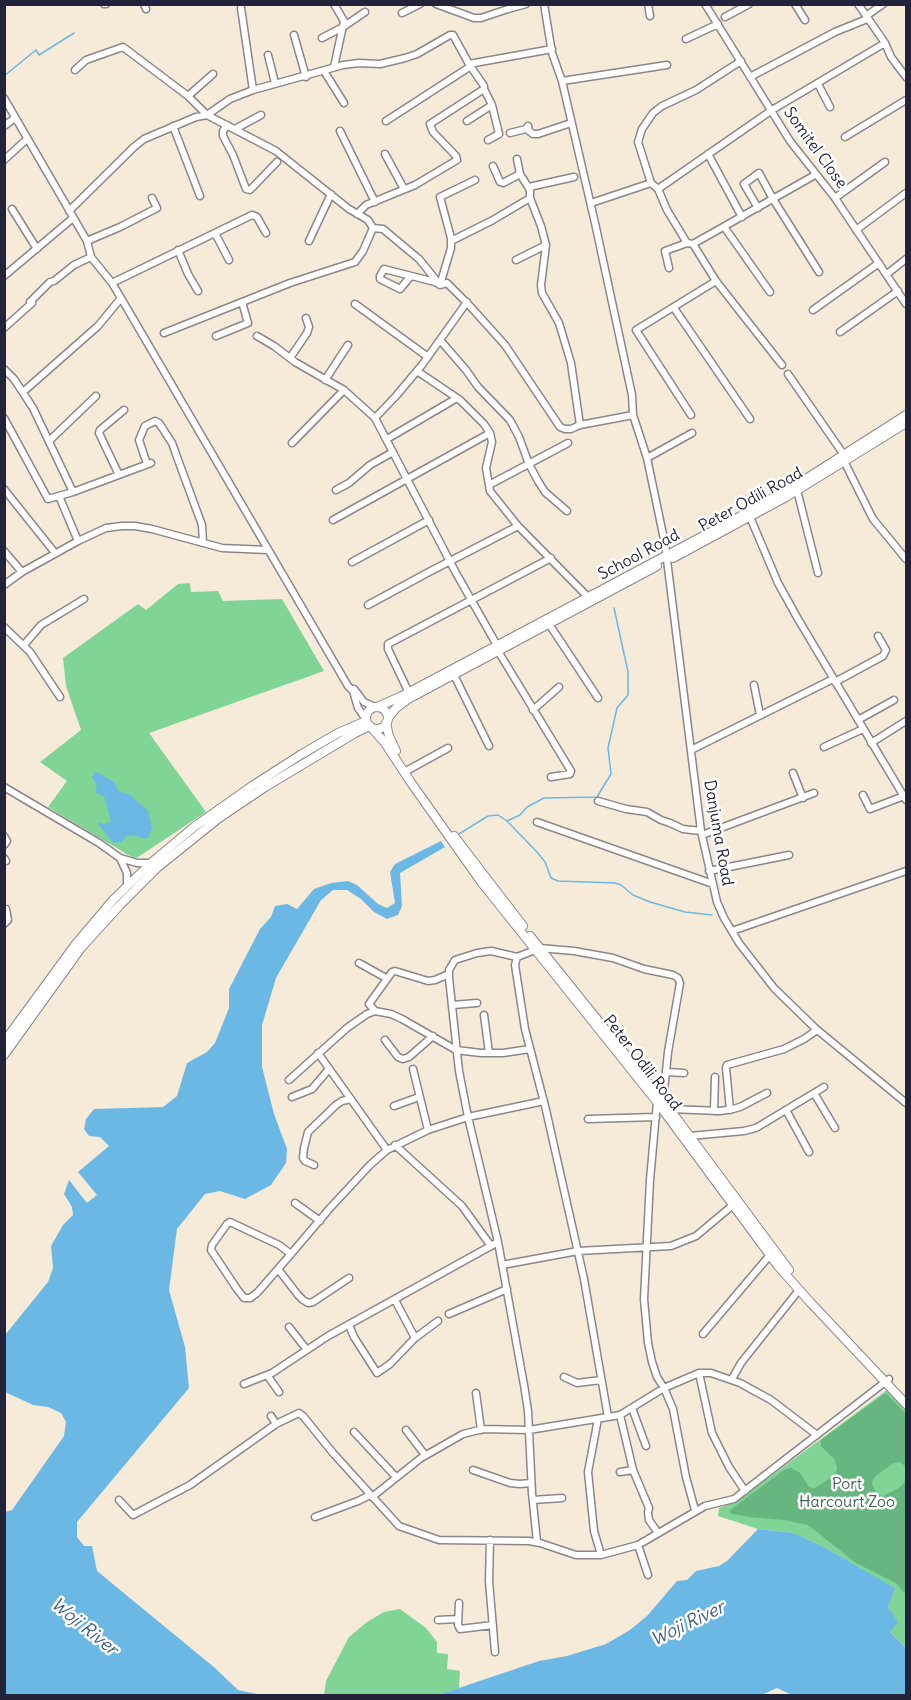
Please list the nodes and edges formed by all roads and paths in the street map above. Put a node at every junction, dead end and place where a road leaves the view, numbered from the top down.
1 (334, 4) edge
2 (420, 4) edge
3 (436, 4) edge
4 (526, 4) edge
5 (544, 4) edge
6 (648, 4) edge
7 (705, 4) edge
8 (749, 4) edge
9 (795, 4) edge
10 (858, 4) edge
11 (883, 4) edge
12 (241, 8) dead end
13 (365, 12) dead end
14 (402, 13) dead end
15 (650, 16) dead end
16 (725, 17) dead end
17 (866, 17) junction
18 (805, 20) dead end
19 (718, 24) junction
20 (343, 27) junction
21 (294, 35) dead end
22 (322, 38) dead end
23 (686, 39) dead end
24 (885, 43) junction
25 (552, 49) junction
26 (268, 55) dead end
27 (741, 61) junction
28 (667, 64) dead end
29 (470, 65) junction
30 (334, 67) junction
31 (75, 70) dead end
32 (324, 71) junction
33 (213, 74) dead end
34 (750, 76) junction
35 (306, 77) junction
36 (906, 77) edge
37 (562, 81) junction
38 (275, 83) junction
39 (818, 84) junction
40 (484, 89) junction
41 (253, 90) junction
42 (188, 96) junction
43 (4, 98) edge
44 (906, 100) edge
45 (344, 103) dead end
46 (492, 105) junction
47 (830, 107) dead end
48 (772, 110) junction
49 (207, 115) junction
50 (261, 115) dead end
51 (15, 118) junction
52 (386, 121) dead end
53 (467, 121) dead end
54 (571, 123) junction
55 (227, 124) junction
56 (4, 126) edge
57 (173, 126) junction
58 (235, 129) junction
59 (340, 131) dead end
60 (510, 133) dead end
61 (845, 137) dead end
62 (27, 139) junction
63 (488, 141) dead end
64 (385, 154) dead end
65 (708, 154) junction
66 (517, 159) dead end
67 (4, 160) edge
68 (277, 162) dead end
69 (885, 162) dead end
70 (493, 166) dead end
71 (520, 174) junction
72 (815, 175) junction
73 (574, 177) dead end
74 (475, 180) dead end
75 (651, 183) junction
76 (529, 187) junction
77 (404, 189) junction
78 (658, 189) junction
79 (906, 193) edge
80 (331, 194) junction
81 (201, 196) dead end
82 (152, 198) dead end
83 (530, 198) junction
84 (835, 198) junction
85 (773, 199) junction
86 (375, 202) junction
87 (591, 203) junction
88 (759, 208) junction
89 (12, 209) dead end
90 (69, 211) junction
91 (357, 214) junction
92 (73, 218) junction
93 (742, 218) junction
94 (373, 228) junction
95 (725, 228) junction
96 (856, 230) junction
97 (266, 232) dead end
98 (214, 233) junction
99 (87, 241) junction
100 (309, 241) dead end
101 (451, 241) junction
102 (690, 244) junction
103 (546, 245) junction
104 (37, 249) junction
105 (178, 250) junction
106 (91, 257) junction
107 (906, 259) edge
108 (229, 260) dead end
109 (516, 260) dead end
110 (879, 264) junction
111 (669, 268) dead end
112 (819, 272) dead end
113 (6, 273) edge
114 (886, 274) junction
115 (410, 277) junction
116 (716, 282) junction
117 (112, 283) junction
118 (440, 285) junction
119 (198, 291) dead end
120 (898, 291) junction
121 (770, 292) dead end
122 (121, 298) junction
123 (242, 302) junction
124 (467, 302) junction
125 (355, 304) dead end
126 (906, 304) edge
127 (674, 308) junction
128 (813, 310) dead end
129 (306, 318) dead end
130 (4, 328) edge
131 (840, 332) dead end
132 (164, 333) dead end
133 (216, 336) dead end
134 (257, 336) dead end
135 (440, 340) junction
136 (348, 345) dead end
137 (428, 357) junction
138 (290, 358) junction
139 (782, 365) dead end
140 (4, 369) edge
141 (417, 371) junction
142 (788, 374) dead end
143 (325, 380) junction
144 (344, 390) junction
145 (23, 392) junction
146 (96, 396) dead end
147 (457, 398) junction
148 (124, 410) dead end
149 (633, 415) junction
150 (691, 415) dead end
151 (906, 415) edge
152 (4, 418) edge
153 (375, 418) junction
154 (750, 419) dead end
155 (906, 423) edge
156 (580, 425) junction
157 (490, 433) junction
158 (692, 433) dead end
159 (387, 439) junction
160 (49, 441) junction
161 (568, 443) dead end
162 (292, 444) dead end
163 (393, 452) junction
164 (647, 458) junction
165 (844, 458) junction
166 (529, 464) junction
167 (119, 475) junction
168 (408, 479) junction
169 (489, 485) junction
170 (4, 489) edge
171 (336, 490) dead end
172 (796, 490) junction
173 (73, 492) junction
174 (59, 496) junction
175 (567, 511) dead end
176 (750, 517) junction
177 (333, 520) dead end
178 (429, 520) junction
179 (518, 526) junction
180 (78, 541) junction
181 (203, 543) junction
182 (4, 550) edge
183 (268, 550) junction
184 (55, 553) junction
185 (552, 558) junction
186 (666, 559) junction
187 (906, 559) edge
188 (451, 561) junction
189 (352, 562) dead end
190 (22, 572) junction
191 (818, 573) dead end
192 (4, 585) edge
193 (588, 597) junction
194 (84, 599) dead end
195 (472, 601) junction
196 (368, 605) dead end
197 (549, 624) junction
198 (4, 627) edge
199 (878, 636) dead end
200 (24, 645) junction
201 (498, 649) junction
202 (454, 675) junction
203 (834, 680) junction
204 (754, 685) dead end
205 (348, 686) junction
206 (559, 687) dead end
207 (409, 693) junction
208 (60, 697) dead end
209 (598, 698) dead end
210 (894, 700) dead end
211 (376, 707) junction
212 (533, 710) junction
213 (760, 716) junction
214 (387, 720) junction
215 (858, 720) junction
216 (906, 721) edge
217 (368, 723) junction
218 (863, 729) junction
219 (872, 743) junction
220 (489, 746) dead end
221 (824, 747) dead end
222 (448, 748) dead end
223 (691, 750) junction
224 (408, 770) junction
225 (793, 772) dead end
226 (550, 777) dead end
227 (4, 787) edge
228 (814, 793) dead end
229 (863, 795) dead end
230 (803, 798) junction
231 (905, 798) edge
232 (598, 801) dead end
233 (537, 822) dead end
234 (701, 833) junction
235 (4, 836) edge
236 (4, 845) edge
237 (789, 855) dead end
238 (120, 858) junction
239 (151, 863) junction
240 (709, 871) junction
241 (906, 871) edge
242 (713, 884) junction
243 (127, 885) junction
244 (6, 909) dead end
245 (4, 924) edge
246 (732, 931) junction
247 (537, 949) junction
248 (517, 957) junction
249 (359, 963) dead end
250 (449, 974) junction
251 (387, 978) junction
252 (477, 1003) dead end
253 (453, 1005) junction
254 (375, 1011) junction
255 (484, 1015) dead end
256 (817, 1030) junction
257 (433, 1036) junction
258 (385, 1040) dead end
259 (4, 1042) edge
260 (530, 1049) junction
261 (456, 1050) junction
262 (318, 1053) junction
263 (489, 1053) junction
264 (4, 1055) edge
265 (329, 1069) junction
266 (413, 1069) dead end
267 (667, 1072) junction
268 (684, 1073) dead end
269 (715, 1077) dead end
270 (289, 1080) dead end
271 (824, 1087) dead end
272 (767, 1093) dead end
273 (814, 1093) junction
274 (292, 1097) dead end
275 (419, 1097) junction
276 (351, 1099) junction
277 (544, 1101) junction
278 (660, 1101) junction
279 (906, 1103) edge
280 (393, 1106) dead end
281 (670, 1109) junction
282 (730, 1110) junction
283 (786, 1110) junction
284 (714, 1111) junction
285 (468, 1117) junction
286 (656, 1117) junction
287 (588, 1119) dead end
288 (835, 1128) dead end
289 (428, 1130) junction
290 (690, 1136) junction
291 (395, 1145) junction
292 (387, 1150) junction
293 (809, 1152) dead end
294 (314, 1165) dead end
295 (295, 1203) dead end
296 (733, 1205) junction
297 (320, 1221) junction
298 (498, 1242) junction
299 (490, 1246) junction
300 (645, 1248) junction
301 (578, 1251) junction
302 (291, 1254) junction
303 (770, 1255) junction
304 (502, 1265) junction
305 (278, 1269) junction
306 (349, 1278) dead end
307 (507, 1290) junction
308 (799, 1290) junction
309 (395, 1300) junction
310 (449, 1314) dead end
311 (438, 1321) dead end
312 (349, 1325) junction
313 (289, 1327) dead end
314 (703, 1334) dead end
315 (415, 1338) junction
316 (307, 1350) junction
317 (699, 1373) junction
318 (267, 1375) junction
319 (564, 1377) dead end
320 (732, 1379) junction
321 (601, 1380) junction
322 (888, 1380) junction
323 (244, 1384) dead end
324 (664, 1388) junction
325 (279, 1392) dead end
326 (476, 1393) dead end
327 (906, 1396) edge
328 (906, 1404) edge
329 (632, 1408) junction
330 (620, 1415) junction
331 (271, 1416) dead end
332 (608, 1417) junction
333 (598, 1419) junction
334 (276, 1424) junction
335 (406, 1430) dead end
336 (481, 1430) junction
337 (529, 1430) junction
338 (354, 1432) dead end
339 (817, 1435) junction
340 (646, 1446) dead end
341 (425, 1455) junction
342 (473, 1470) dead end
343 (633, 1470) junction
344 (620, 1472) dead end
345 (396, 1477) junction
346 (531, 1483) junction
347 (745, 1491) junction
348 (371, 1496) junction
349 (562, 1498) dead end
350 (119, 1500) dead end
351 (533, 1500) junction
352 (695, 1510) junction
353 (315, 1517) dead end
354 (658, 1533) junction
355 (490, 1540) junction
356 (537, 1542) junction
357 (638, 1545) junction
358 (601, 1555) junction
359 (648, 1575) dead end
360 (459, 1603) dead end
361 (458, 1619) junction
362 (438, 1620) dead end
363 (493, 1625) junction
364 (495, 1652) dead end

1 - 20 street
2 - 14 street
3 - 4 street
5 - 25 street, Danjuma Road
6 - 15 street
7 - 19 street, Somitel Close
8 - 16 street
9 - 18 street
10 - 17 street
11 - 17 street
12 - 41 street
13 - 20 street
17 - 24 street
17 - 34 street
19 - 23 street
19 - 27 street, Somitel Close
20 - 22 street
20 - 30 street
21 - 35 street
24 - 36 street
24 - 39 street
25 - 29 street
25 - 37 street, Danjuma Road
26 - 38 street
27 - 34 street, Somitel Close
27 - 75 street
28 - 37 street
29 - 30 street
29 - 40 street
29 - 52 street
30 - 32 street
31 - 42 street
32 - 35 street
32 - 45 street
33 - 42 street
34 - 48 street, Somitel Close
35 - 38 street
37 - 54 street, Danjuma Road
38 - 41 street
39 - 47 street
39 - 48 street
40 - 46 street
40 - 77 street
41 - 49 street
42 - 49 street
43 - 51 street
44 - 61 street
46 - 53 street
46 - 63 street
48 - 65 street
48 - 72 street, Somitel Close
49 - 55 street
49 - 57 street
50 - 58 street
51 - 56 street
51 - 62 street
54 - 60 street
54 - 87 street, Danjuma Road
55 - 58 street
55 - 68 street
57 - 81 street
57 - 90 street
58 - 80 street
59 - 86 street
62 - 67 street
62 - 90 street
64 - 77 street
65 - 78 street
65 - 93 street
66 - 71 street
69 - 84 street
70 - 71 street
71 - 76 street
72 - 84 street, Somitel Close
72 - 85 street
73 - 76 street
74 - 101 street
75 - 78 street
75 - 87 street
76 - 83 street
77 - 86 street
78 - 102 street
79 - 96 street
80 - 91 street
80 - 100 street
82 - 99 street
83 - 101 street
83 - 103 street
84 - 96 street, Somitel Close
85 - 88 street
85 - 88 street
85 - 112 street
86 - 91 street
87 - 149 street, Danjuma Road
88 - 93 street
89 - 104 street
90 - 92 street
91 - 94 street
92 - 99 street
92 - 104 street
93 - 95 street
94 - 118 street
94 - 123 street
95 - 102 street
95 - 121 street
96 - 110 street, Somitel Close
97 - 98 street
98 - 105 street
98 - 108 street
99 - 106 street
101 - 118 street
102 - 111 street
102 - 116 street
103 - 109 street
103 - 156 street
104 - 113 street
105 - 117 street
105 - 119 street
106 - 117 street
106 - 130 street
107 - 114 street
110 - 114 street, Somitel Close
110 - 128 street
114 - 120 street, Somitel Close
115 - 115 street
115 - 118 street
116 - 127 street
116 - 139 street
117 - 122 street
118 - 124 street
120 - 126 street, Somitel Close
120 - 131 street
122 - 145 street
122 - 183 street
123 - 132 street
123 - 133 street
124 - 135 street
124 - 156 street
125 - 137 street
127 - 150 street
127 - 154 street
129 - 138 street
134 - 138 street
135 - 137 street
135 - 166 street
136 - 143 street
137 - 141 street
138 - 143 street
140 - 145 street
141 - 147 street
141 - 153 street
142 - 165 street
143 - 144 street
144 - 153 street
144 - 162 street
145 - 160 street
146 - 160 street
147 - 157 street
147 - 159 street
148 - 167 street
149 - 156 street
149 - 164 street, Danjuma Road
151 - 165 main road, School Road
152 - 174 street
153 - 159 street
155 - 165 main road, Peter Odili Road
157 - 168 street
157 - 169 street
158 - 164 street
159 - 163 street
160 - 173 street
161 - 166 street
163 - 168 street
163 - 171 street
164 - 186 street, Danjuma Road
165 - 172 main road, Peter Odili Road
165 - 186 main road, School Road
165 - 187 street
166 - 169 street
166 - 175 street
167 - 173 street
167 - 181 street
168 - 177 street
168 - 178 street
169 - 179 street
170 - 184 street
172 - 176 main road, Peter Odili Road
172 - 191 street
173 - 174 street
174 - 180 street
176 - 186 main road, Peter Odili Road
176 - 203 street
178 - 188 street
178 - 189 street
179 - 185 street
179 - 188 street
180 - 181 street
180 - 184 street
181 - 183 street
182 - 190 street
183 - 205 street
184 - 190 street
185 - 193 street
185 - 195 street
186 - 193 main road, School Road
186 - 197 main road, Peter Odili Road
186 - 223 street, Danjuma Road
188 - 195 street
188 - 196 street
190 - 192 street
193 - 201 main road, School Road
194 - 200 street
195 - 201 street
195 - 207 street
197 - 201 main road, Peter Odili Road
197 - 209 street
198 - 200 street
199 - 203 street
200 - 208 street
201 - 202 main road, Peter Odili Road
201 - 207 main road, School Road
201 - 212 street
202 - 214 main road, Peter Odili Road
202 - 220 street
203 - 213 street
203 - 215 street
204 - 213 street
205 - 211 street
205 - 217 street
206 - 212 street
207 - 211 main road, School Road
210 - 215 street
211 - 214 main road
211 - 217 main road
212 - 226 street
213 - 223 street
214 - 217 main road
214 - 224 main road, Peter Odili Road
215 - 218 street
216 - 219 street
217 - 239 main road
217 - 247 main road, Peter Odili Road
217 - 264 main road
218 - 219 street
218 - 221 street
219 - 231 street
222 - 224 street
223 - 234 street, Danjuma Road
224 - 247 main road, Peter Odili Road
225 - 230 street
227 - 238 street
228 - 230 street
229 - 231 street
230 - 234 street
232 - 234 street
233 - 242 street
234 - 240 street, Danjuma Road
235 - 236 street
237 - 240 street
238 - 239 street
238 - 243 street
239 - 243 main road
240 - 242 street, Danjuma Road
241 - 246 street
242 - 246 street, Danjuma Road
243 - 259 main road
244 - 245 street
246 - 256 street, Danjuma Road
247 - 248 street
247 - 267 street
247 - 278 main road, Peter Odili Road
248 - 250 street
248 - 260 street
249 - 251 street
250 - 251 street
250 - 253 street
251 - 254 street
252 - 253 street
253 - 261 street
254 - 257 street
254 - 262 street
255 - 263 street
256 - 279 street, Danjuma Road
256 - 282 street
257 - 258 street
257 - 261 street
260 - 263 street
260 - 277 street
261 - 263 street
261 - 285 street
262 - 265 street
262 - 270 street
265 - 274 street
265 - 276 street
266 - 275 street
267 - 268 street
267 - 278 street
269 - 284 street
271 - 273 street
272 - 282 street
273 - 283 street
273 - 288 street
275 - 280 street
275 - 289 street
276 - 292 street
276 - 294 street
277 - 285 street
277 - 301 street
278 - 281 main road, Peter Odili Road
278 - 286 street
278 - 296 main road, Peter Odili Road
281 - 284 street
281 - 290 main road, Peter Odili Road
282 - 284 street
283 - 290 street
283 - 293 street
285 - 289 street
285 - 298 street
286 - 287 street
286 - 300 street
289 - 291 street
290 - 322 main road, Peter Odili Road
291 - 292 street
291 - 299 street
292 - 297 street
295 - 297 street
296 - 300 street
296 - 303 main road, Peter Odili Road
297 - 302 street
298 - 299 street
298 - 304 street
299 - 309 street
300 - 301 street
300 - 324 street
301 - 304 street
301 - 321 street
302 - 305 street
302 - 305 street
303 - 308 main road, Peter Odili Road
303 - 314 street
304 - 307 street
305 - 306 street
307 - 310 street
307 - 337 street
308 - 320 street
308 - 322 main road, Peter Odili Road
309 - 312 street
309 - 315 street
311 - 315 street
312 - 315 street
312 - 316 street
313 - 316 street
316 - 318 street
317 - 320 street
317 - 324 street
317 - 347 street
318 - 323 street
318 - 325 street
319 - 321 street
320 - 339 street
321 - 332 street
322 - 327 main road, Peter Odili Road
322 - 328 main road, Peter Odili Road
322 - 339 street
324 - 329 street
324 - 352 street
326 - 336 street
329 - 330 street
329 - 340 street
330 - 332 street
330 - 343 street
331 - 334 street
332 - 333 street
333 - 337 street
333 - 358 street
334 - 348 street
334 - 350 street
335 - 341 street
336 - 337 street
336 - 341 street
337 - 346 street
338 - 345 street
339 - 347 street
341 - 345 street
342 - 346 street
343 - 344 street
343 - 354 street
345 - 348 street
346 - 351 street
347 - 352 street
348 - 353 street
348 - 355 street
349 - 351 street
351 - 356 street
352 - 354 street
354 - 357 street
355 - 356 street
355 - 363 street
356 - 358 street
357 - 358 street
357 - 359 street
360 - 361 street
361 - 362 street
361 - 363 street
363 - 364 street

